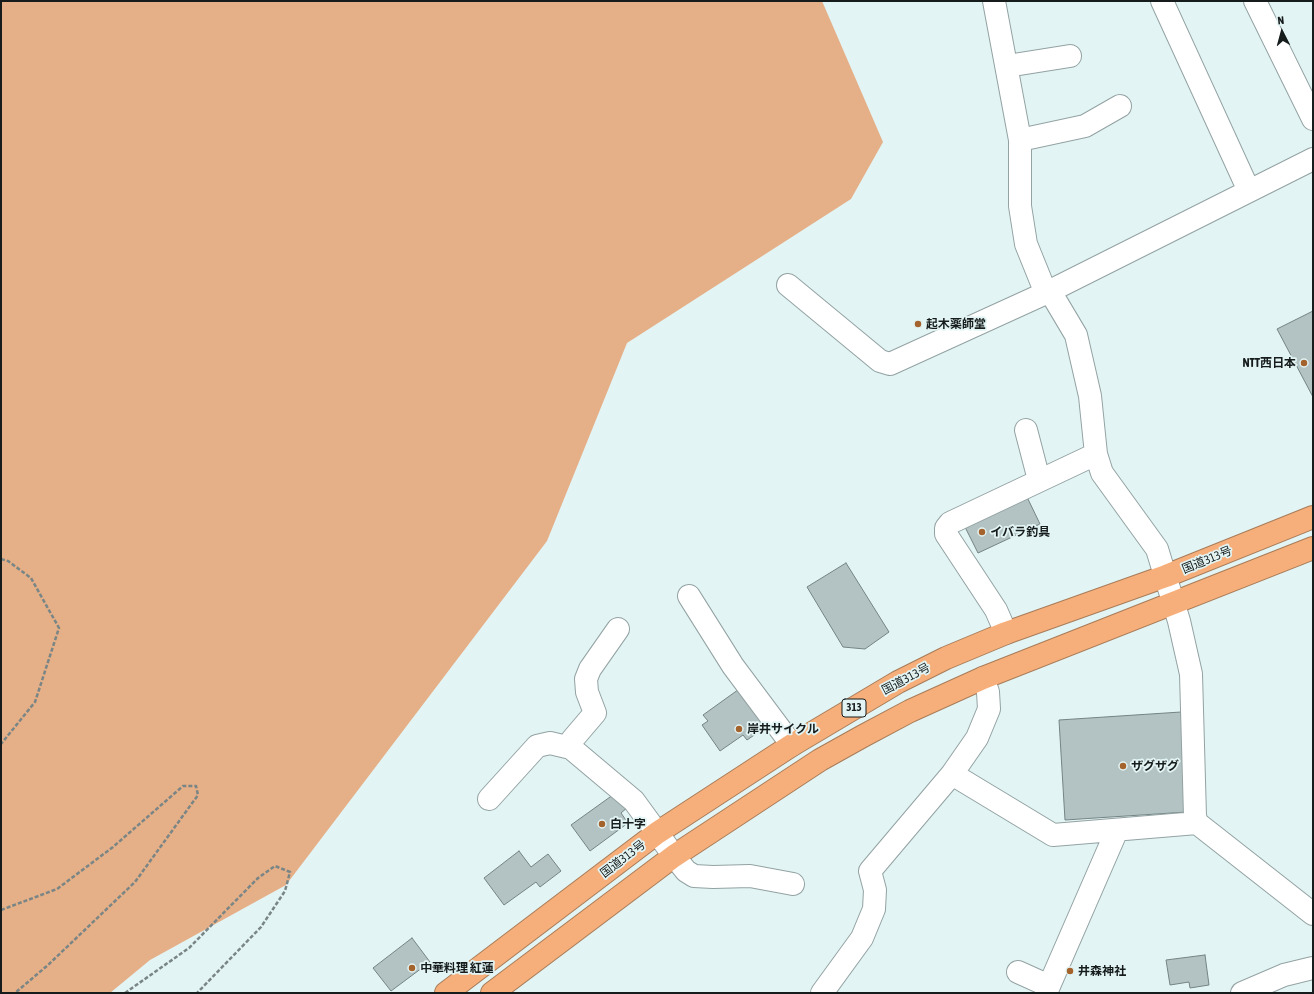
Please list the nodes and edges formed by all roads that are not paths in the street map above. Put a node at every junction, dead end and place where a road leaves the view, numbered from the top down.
1 (994, 1) edge
2 (1162, 1) edge
3 (1255, 1) edge
4 (1070, 56) dead end
5 (1006, 66) junction
6 (1120, 106) dead end
7 (1313, 119) edge
8 (1020, 140) junction
9 (1313, 159) edge
10 (1249, 191) junction
11 (788, 285) dead end
12 (1048, 292) junction
13 (1026, 430) dead end
14 (1096, 454) junction
15 (1039, 480) junction
16 (1313, 517) edge
17 (1313, 548) edge
18 (1166, 576) junction
19 (689, 596) dead end
20 (1174, 604) junction
21 (618, 629) dead end
22 (1006, 633) junction
23 (983, 678) junction
24 (792, 745) junction
25 (570, 748) junction
26 (952, 774) junction
27 (489, 799) dead end
28 (1197, 823) junction
29 (1117, 830) junction
30 (658, 833) junction
31 (674, 856) junction
32 (793, 884) dead end
33 (1313, 914) edge
34 (1313, 968) edge
35 (1018, 972) dead end
36 (1048, 990) edge
37 (446, 993) edge
38 (492, 993) edge
39 (822, 993) edge
40 (1242, 993) edge

1 - 5 street
2 - 10 street
3 - 7 street
4 - 5 street
5 - 8 street
6 - 8 street
8 - 12 street
9 - 10 street
10 - 12 street
11 - 12 street
12 - 14 street
13 - 15 street
14 - 15 street
14 - 18 street
15 - 22 street
16 - 18 highway, 国道313号 / 313
17 - 20 highway, 313
18 - 20 street
18 - 22 highway, 国道313号 / 313
19 - 24 street
20 - 23 highway, 313
20 - 28 street
21 - 25 street
22 - 24 highway, 国道313号 / 313
23 - 26 street
23 - 31 highway, 313
24 - 30 highway, 国道313号 / 313
25 - 27 street
25 - 30 street
26 - 29 street
26 - 39 street
28 - 29 street
28 - 33 street
29 - 36 street
30 - 31 street
30 - 37 highway, 国道313号 / 313
31 - 32 street
31 - 38 highway, 313
34 - 40 street
35 - 36 street

